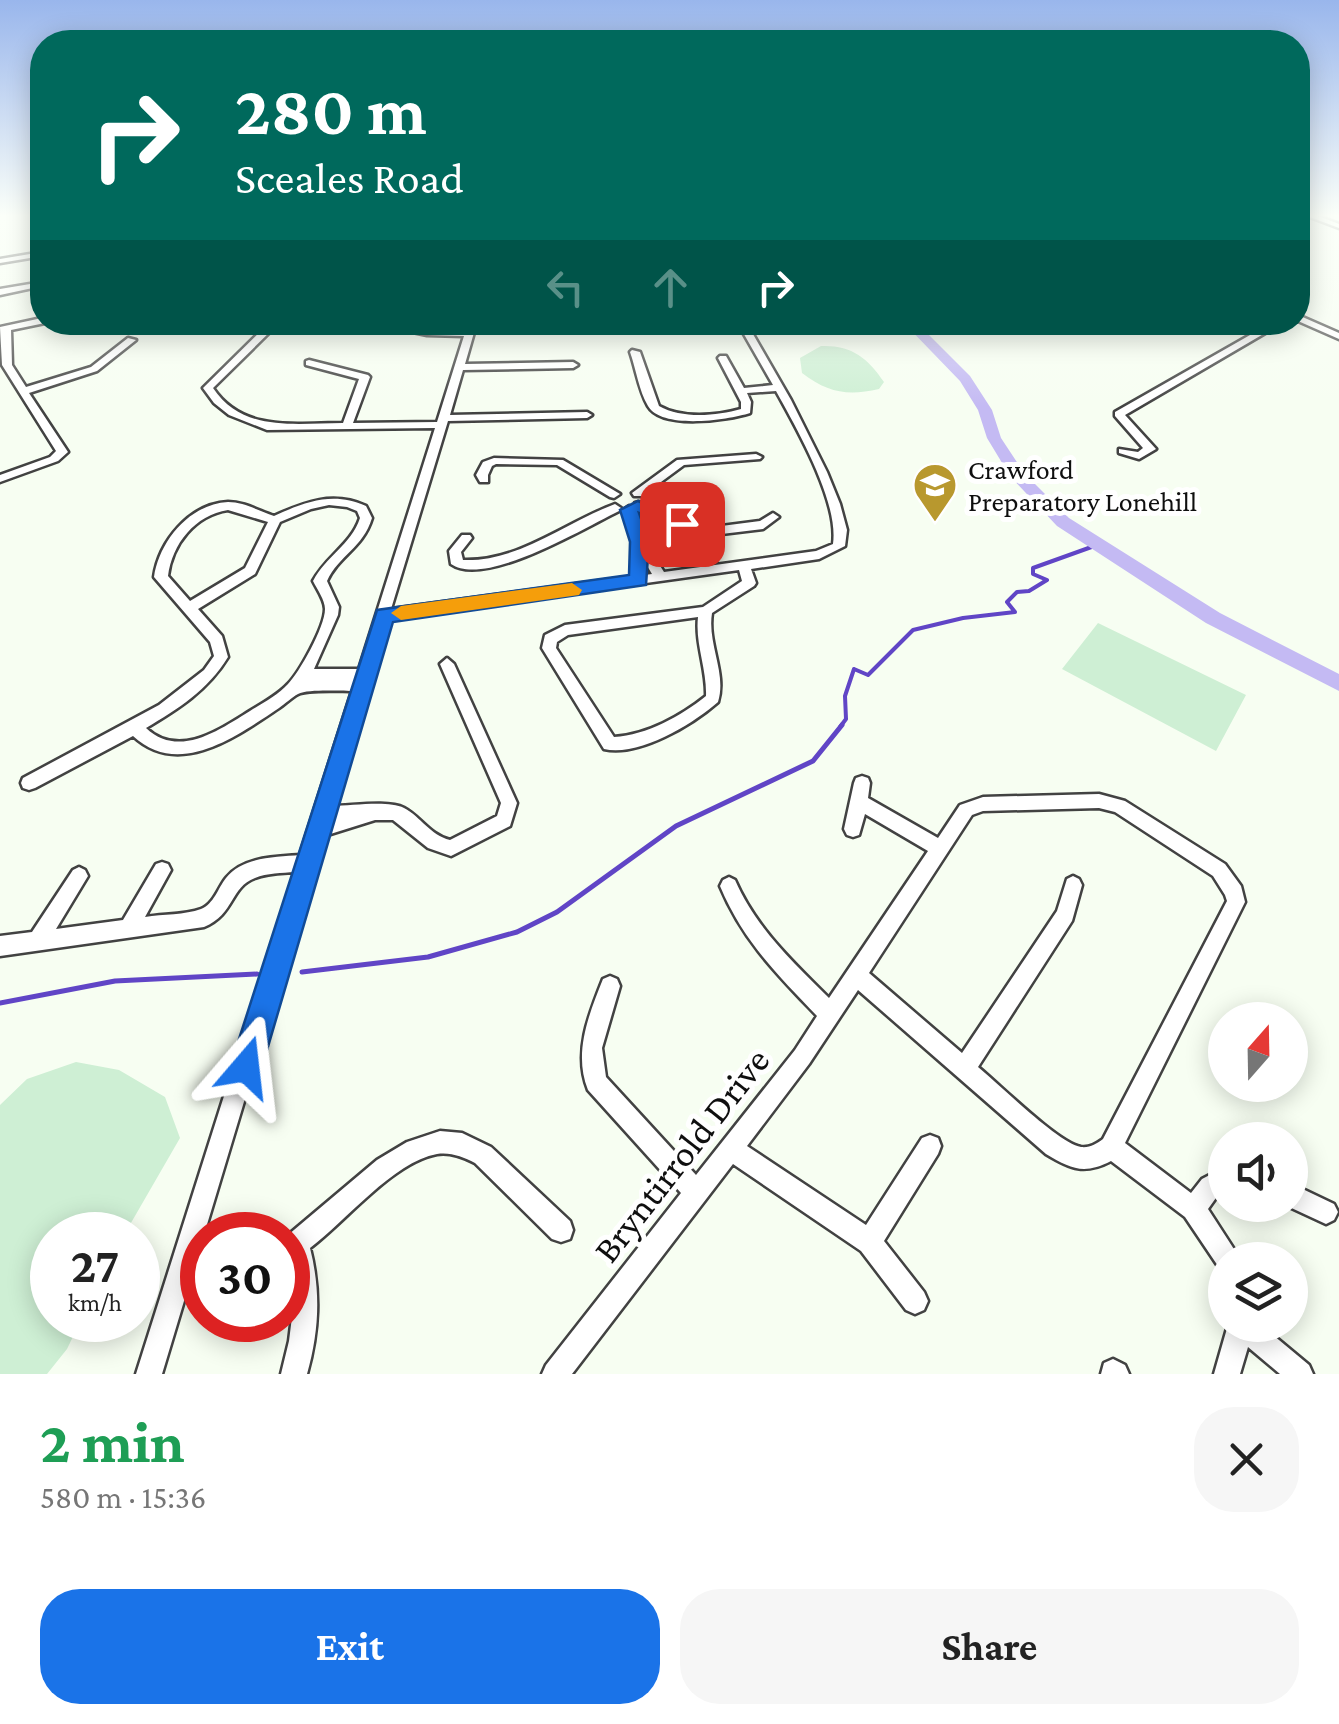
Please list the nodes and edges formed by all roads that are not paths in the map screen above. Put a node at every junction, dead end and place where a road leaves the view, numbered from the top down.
1 (30, 286) edge
2 (0, 292) edge
3 (1310, 323) edge
4 (30, 324) edge
5 (3, 330) edge
6 (262, 335) edge
7 (470, 335) edge
8 (748, 335) edge
9 (1257, 335) edge
10 (1339, 336) edge
11 (131, 340) dead end
12 (636, 352) dead end
13 (723, 358) dead end
14 (309, 363) dead end
15 (572, 365) dead end
16 (460, 367) junction
17 (776, 386) junction
18 (739, 388) junction
19 (24, 391) junction
20 (586, 415) dead end
21 (443, 422) junction
22 (347, 426) junction
23 (1123, 451) dead end
24 (756, 458) dead end
25 (0, 479) edge
26 (484, 480) dead end
27 (627, 502) junction
28 (774, 517) dead end
29 (274, 520) junction
30 (466, 538) dead end
31 (639, 542) junction
32 (739, 566) junction
33 (661, 577) junction
34 (638, 580) junction
35 (189, 608) junction
36 (706, 610) junction
37 (384, 615) junction
38 (672, 616) junction
39 (701, 629) junction
40 (447, 664) dead end
41 (362, 680) junction
42 (299, 681) junction
43 (133, 726) junction
44 (29, 783) dead end
45 (862, 783) dead end
46 (858, 802) junction
47 (321, 822) junction
48 (853, 830) dead end
49 (938, 848) junction
50 (309, 862) junction
51 (162, 870) dead end
52 (79, 876) dead end
53 (1073, 885) dead end
54 (729, 886) dead end
55 (128, 929) junction
56 (37, 942) junction
57 (0, 946) edge
58 (858, 977) junction
59 (610, 986) dead end
60 (831, 1016) junction
61 (965, 1068) junction
62 (930, 1146) dead end
63 (1111, 1147) junction
64 (729, 1148) junction
65 (1208, 1189) edge
66 (695, 1192) junction
67 (1308, 1204) edge
68 (1193, 1208) junction
69 (209, 1212) edge
70 (1326, 1212) dead end
71 (561, 1230) dead end
72 (310, 1231) edge
73 (870, 1242) junction
74 (1217, 1242) edge
75 (180, 1298) edge
76 (915, 1301) dead end
77 (303, 1342) edge
78 (1236, 1342) edge
79 (1261, 1342) edge
80 (149, 1374) edge
81 (294, 1374) edge
82 (555, 1374) edge
83 (1227, 1374) edge
84 (1300, 1374) edge

1 - 2 street
3 - 10 street
4 - 5 street
5 - 19 street
6 - 22 street
7 - 16 street
8 - 17 street
9 - 23 street
11 - 19 street
12 - 18 street
13 - 18 street
14 - 22 street
15 - 16 street
16 - 21 street
17 - 18 street
17 - 32 street
19 - 25 street
20 - 21 street
21 - 22 street
21 - 37 street
24 - 27 street
26 - 27 street
27 - 28 street
27 - 30 street
27 - 31 street
29 - 35 street
29 - 35 street
29 - 42 street
31 - 33 street
31 - 34 street
32 - 33 street
32 - 36 street
33 - 34 street
34 - 37 street
35 - 43 street
36 - 38 street
36 - 39 street
37 - 41 street
38 - 39 street
38 - 39 street
40 - 47 street
41 - 42 street
41 - 47 street
42 - 43 street
43 - 44 street
45 - 46 street
46 - 48 street
46 - 49 street
47 - 50 street
49 - 58 street, Bryntirrold Drive
49 - 63 street, Bryntirrold Drive
50 - 55 street
50 - 69 street
51 - 55 street
52 - 56 street
53 - 61 street
54 - 60 street
55 - 56 street
56 - 57 street
58 - 60 street, Bryntirrold Drive
58 - 61 street
59 - 66 street
60 - 64 street, Bryntirrold Drive
61 - 63 street
62 - 73 street
63 - 68 street
64 - 66 street, Bryntirrold Drive
64 - 73 street
65 - 68 street
66 - 82 street, Bryntirrold Drive
67 - 70 street
68 - 74 street
71 - 72 street
73 - 76 street
75 - 80 street
77 - 81 street
78 - 83 street
79 - 84 street

